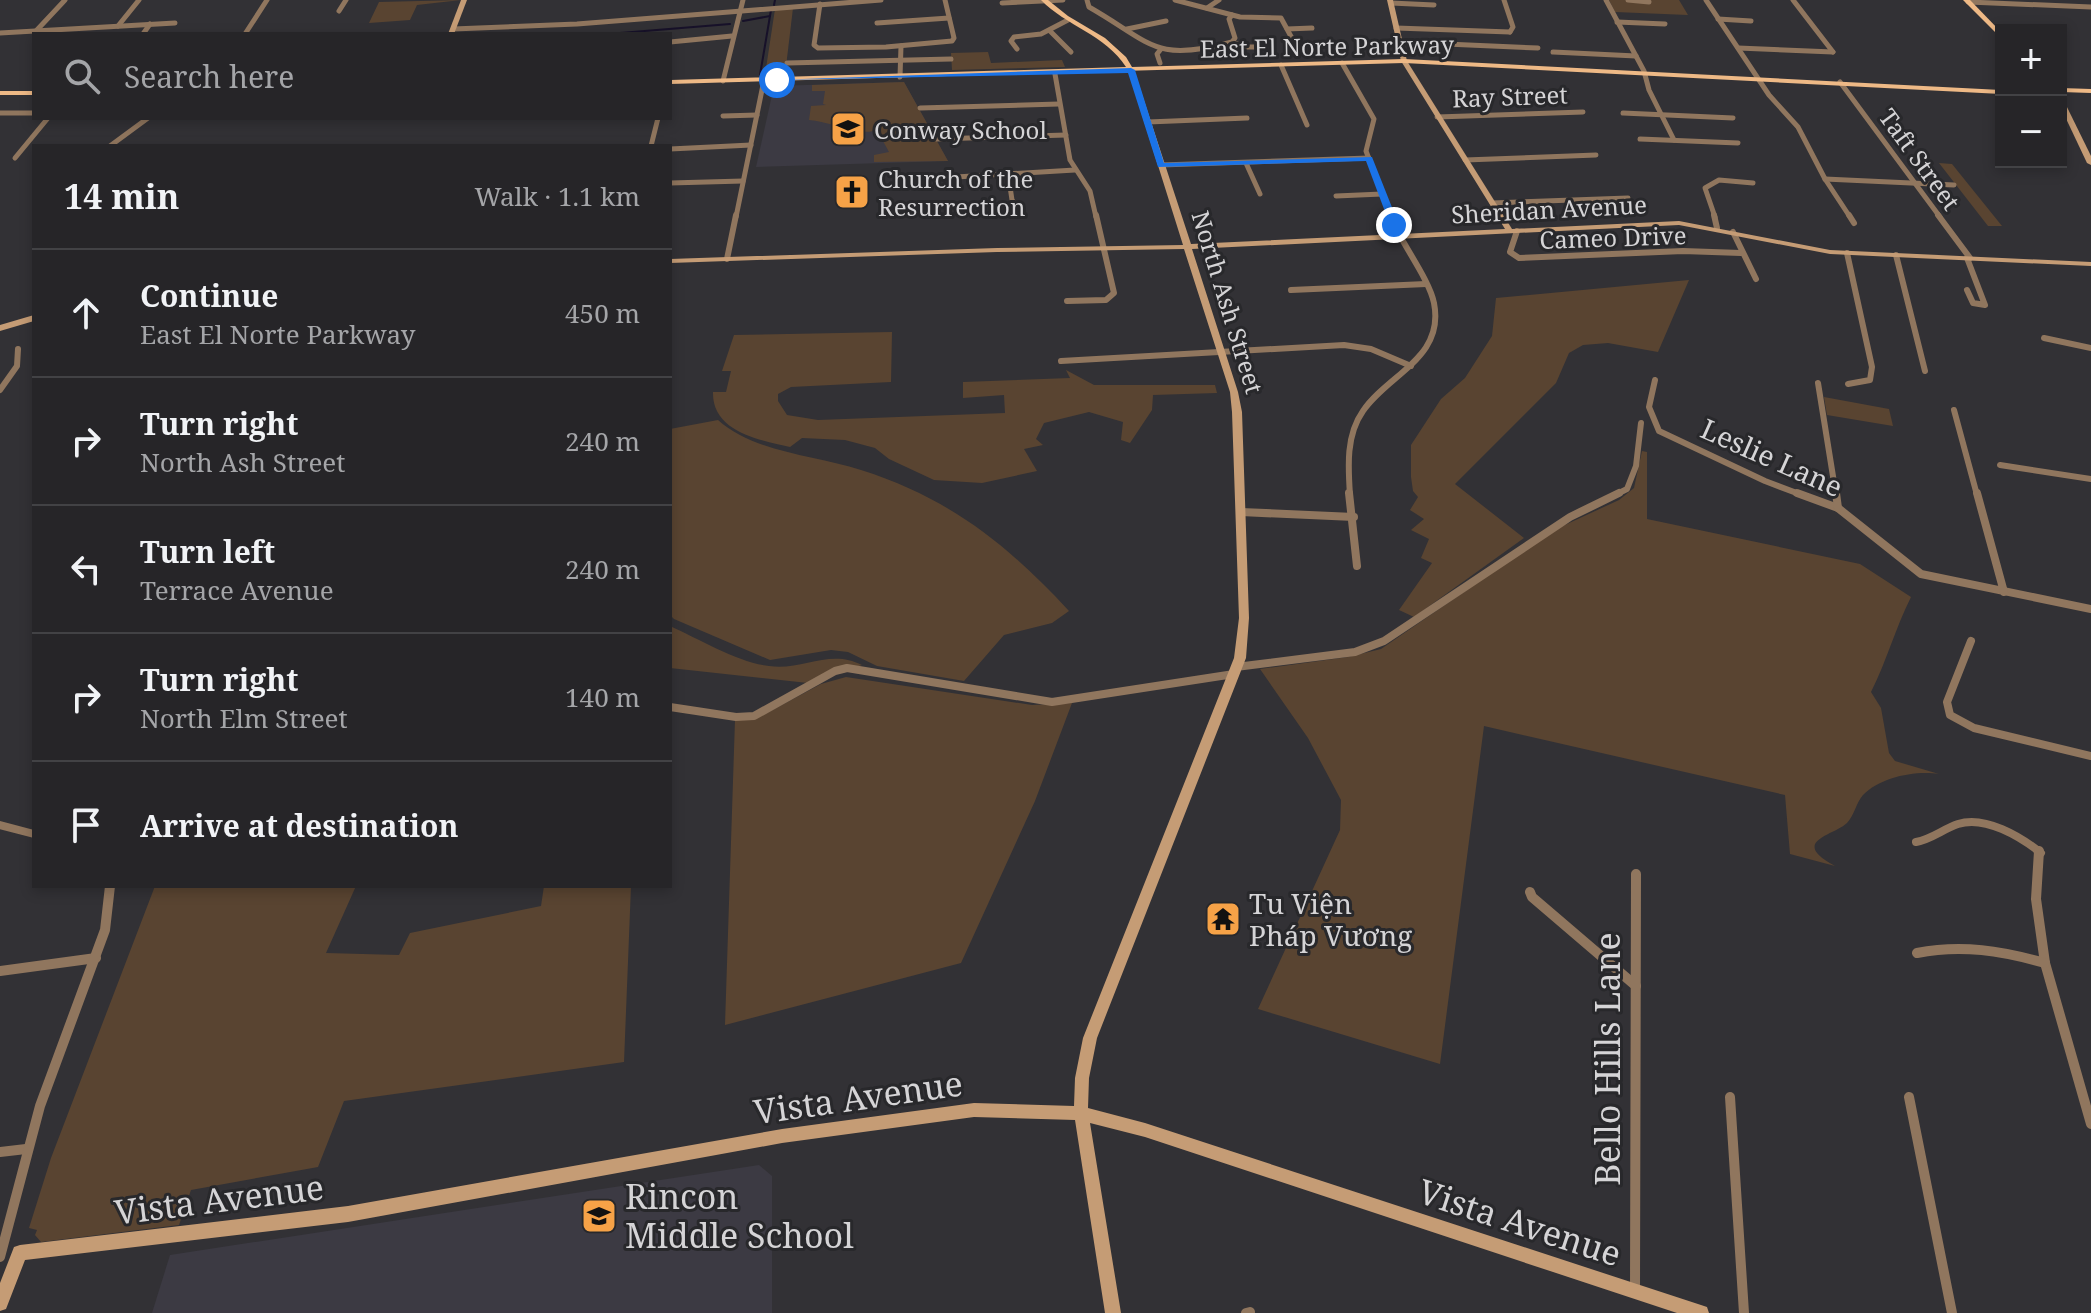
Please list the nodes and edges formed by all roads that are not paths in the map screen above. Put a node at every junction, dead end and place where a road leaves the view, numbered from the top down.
1 (65, 0) edge
2 (139, 0) edge
3 (267, 0) edge
4 (346, 0) edge
5 (464, 0) edge
6 (743, 0) edge
7 (881, 0) edge
8 (945, 0) edge
9 (1044, 0) edge
10 (1063, 0) edge
11 (1087, 0) edge
12 (1175, 0) edge
13 (1219, 0) edge
14 (1504, 0) edge
15 (1606, 0) edge
16 (1628, 0) edge
17 (1706, 0) edge
18 (1793, 0) edge
19 (1967, 1) edge
20 (1390, 2) edge
21 (1649, 2) dead end
22 (1002, 3) dead end
23 (820, 4) junction
24 (1434, 5) dead end
25 (2091, 7) edge
26 (1207, 8) junction
27 (740, 10) junction
28 (339, 11) dead end
29 (1232, 15) junction
30 (949, 18) junction
31 (1718, 19) junction
32 (1068, 20) junction
33 (1166, 21) dead end
34 (1751, 21) dead end
35 (1617, 22) junction
36 (175, 23) dead end
37 (877, 23) dead end
38 (150, 24) junction
39 (1665, 24) dead end
40 (118, 26) junction
41 (1312, 28) dead end
42 (1396, 28) junction
43 (1127, 29) junction
44 (1287, 29) junction
45 (1995, 30) edge
46 (36, 31) junction
47 (1050, 31) junction
48 (144, 32) edge
49 (246, 32) edge
50 (452, 32) edge
51 (1510, 32) junction
52 (0, 33) edge
53 (732, 36) junction
54 (672, 42) edge
55 (1232, 42) junction
56 (1294, 42) dead end
57 (1400, 42) junction
58 (901, 46) junction
59 (1262, 47) dead end
60 (1520, 48) junction
61 (1538, 48) dead end
62 (1738, 48) junction
63 (1017, 49) dead end
64 (1161, 49) junction
65 (1071, 52) dead end
66 (1553, 52) dead end
67 (1636, 56) junction
68 (951, 59) dead end
69 (900, 60) junction
70 (1404, 61) junction
71 (787, 63) dead end
72 (1160, 63) dead end
73 (1342, 63) junction
74 (1281, 65) junction
75 (1131, 70) junction
76 (1644, 71) junction
77 (1055, 74) junction
78 (900, 77) junction
79 (1758, 79) junction
80 (764, 80) junction
81 (721, 81) junction
82 (1840, 82) junction
83 (672, 84) edge
84 (1995, 90) edge
85 (2067, 92) edge
86 (0, 93) edge
87 (32, 93) edge
88 (2091, 94) edge
89 (1059, 104) junction
90 (920, 108) dead end
91 (1583, 112) dead end
92 (0, 113) edge
93 (32, 113) edge
94 (1623, 113) dead end
95 (2067, 113) edge
96 (757, 115) junction
97 (1661, 115) junction
98 (723, 116) dead end
99 (1437, 117) junction
100 (1247, 118) dead end
101 (1733, 118) dead end
102 (46, 120) edge
103 (145, 120) edge
104 (658, 120) edge
105 (1148, 122) junction
106 (1307, 125) dead end
107 (1066, 135) junction
108 (936, 139) dead end
109 (1640, 139) dead end
110 (1674, 140) junction
111 (1738, 143) dead end
112 (113, 144) edge
113 (652, 144) edge
114 (751, 145) junction
115 (672, 149) edge
116 (1596, 155) dead end
117 (15, 158) dead end
118 (1369, 158) junction
119 (1465, 160) junction
120 (1246, 163) junction
121 (2091, 163) edge
122 (1161, 165) junction
123 (1075, 170) junction
124 (1008, 173) junction
125 (956, 177) dead end
126 (1825, 179) junction
127 (743, 181) junction
128 (672, 183) edge
129 (1753, 183) dead end
130 (1915, 183) junction
131 (1954, 185) dead end
132 (1260, 194) dead end
133 (1382, 194) junction
134 (1336, 196) dead end
135 (1628, 198) dead end
136 (1492, 203) junction
137 (1016, 206) dead end
138 (1854, 223) dead end
139 (1717, 228) junction
140 (1513, 231) junction
141 (1733, 232) junction
142 (1402, 237) junction
143 (1185, 247) junction
144 (1103, 248) junction
145 (1741, 253) junction
146 (1847, 253) junction
147 (1896, 255) junction
148 (1968, 258) junction
149 (727, 259) junction
150 (672, 261) edge
151 (2091, 264) edge
152 (1756, 279) dead end
153 (1426, 284) junction
154 (1291, 290) dead end
155 (1967, 290) dead end
156 (1067, 301) dead end
157 (32, 319) edge
158 (0, 328) edge
159 (2044, 338) dead end
160 (2091, 348) edge
161 (18, 349) dead end
162 (1220, 351) junction
163 (1061, 361) dead end
164 (1411, 366) junction
165 (1925, 371) dead end
166 (1655, 380) dead end
167 (1818, 383) dead end
168 (1848, 384) dead end
169 (1, 389) edge
170 (1954, 410) dead end
171 (1641, 423) dead end
172 (2000, 465) dead end
173 (2091, 479) edge
174 (1838, 508) junction
175 (1241, 512) junction
176 (1354, 517) junction
177 (1357, 566) dead end
178 (2004, 592) junction
179 (2091, 609) edge
180 (1971, 641) dead end
181 (1235, 670) junction
182 (672, 707) edge
183 (2091, 756) edge
184 (0, 825) edge
185 (32, 833) edge
186 (1916, 842) dead end
187 (1636, 874) dead end
188 (110, 888) edge
189 (1530, 892) dead end
190 (1917, 953) dead end
191 (96, 958) junction
192 (2045, 963) junction
193 (0, 971) edge
194 (1636, 986) junction
195 (1730, 1097) dead end
196 (1909, 1097) dead end
197 (1081, 1113) junction
198 (2091, 1124) edge
199 (26, 1149) junction
200 (0, 1152) edge
201 (20, 1253) junction
202 (0, 1257) edge
203 (1635, 1291) junction
204 (0, 1303) edge
205 (1113, 1313) edge
206 (1701, 1313) edge
207 (1744, 1313) edge
208 (1952, 1313) edge

1 - 46 street
2 - 40 street
3 - 49 street
4 - 28 street
5 - 50 street
6 - 27 street
7 - 23 street
8 - 30 street
9 - 10 street
9 - 22 street
9 - 32 main road, North Ash Street
11 - 43 street
12 - 26 street
13 - 26 street
14 - 51 street
15 - 35 street
16 - 21 street
17 - 31 street
18 - 62 street
19 - 25 street
19 - 45 main road
20 - 24 street
20 - 42 street
23 - 27 street
23 - 58 street
26 - 29 street
27 - 50 street
27 - 53 street
29 - 44 street
29 - 55 street
30 - 37 street
30 - 58 street
31 - 34 street
31 - 62 street
32 - 47 street
32 - 75 main road, North Ash Street
33 - 43 street
35 - 39 street
35 - 67 street
36 - 38 street
38 - 40 street
38 - 48 street
40 - 46 street
41 - 44 street
42 - 51 street
42 - 57 street
43 - 64 street
44 - 56 street
46 - 52 street
47 - 63 street
47 - 65 street
51 - 60 street
53 - 54 street
53 - 81 street
55 - 59 street
55 - 64 street
57 - 60 street
57 - 70 street
58 - 69 street
60 - 61 street
62 - 79 street
64 - 72 street
66 - 67 street
67 - 76 street
68 - 69 street
69 - 71 street
69 - 78 street
70 - 73 main road, East El Norte Parkway
70 - 76 main road, East El Norte Parkway
70 - 99 street
73 - 74 main road, East El Norte Parkway
73 - 118 street
74 - 75 main road, East El Norte Parkway
74 - 106 street
75 - 77 main road, East El Norte Parkway
75 - 105 street, North Ash Street
76 - 79 main road, East El Norte Parkway
76 - 97 street
77 - 78 main road, East El Norte Parkway
77 - 89 street
78 - 80 main road, East El Norte Parkway
79 - 82 main road, East El Norte Parkway
79 - 126 street
80 - 81 main road, East El Norte Parkway
80 - 96 street
81 - 83 main road, East El Norte Parkway
82 - 84 main road, East El Norte Parkway
82 - 130 street, Taft Street
85 - 88 main road
86 - 87 main road
89 - 90 street
89 - 107 street
91 - 99 street, Ray Street
92 - 93 street
94 - 97 street
95 - 121 street
96 - 98 street
96 - 114 street
97 - 101 street
97 - 110 street
99 - 119 street
100 - 105 street
102 - 117 street
103 - 112 street
104 - 113 street
105 - 122 street, North Ash Street
107 - 108 street
107 - 123 street
109 - 110 street
110 - 111 street
114 - 115 street
114 - 127 street
116 - 119 street
118 - 120 street
118 - 133 street
119 - 136 street
120 - 122 street
120 - 132 street
122 - 143 street, North Ash Street
123 - 124 street
123 - 144 street
124 - 125 street
124 - 137 street
126 - 130 street
126 - 138 street
127 - 128 street
127 - 149 street
129 - 139 street
130 - 131 street
130 - 148 street, Taft Street
133 - 134 street
133 - 142 street
135 - 136 street
136 - 140 street
139 - 140 street, Sheridan Avenue
139 - 141 street, Sheridan Avenue
140 - 142 street, Sheridan Avenue
140 - 145 street, Cameo Drive
141 - 145 street
141 - 146 street, Sheridan Avenue
142 - 143 street, Sheridan Avenue
142 - 153 street
143 - 144 street, Sheridan Avenue
143 - 162 street, North Ash Street
144 - 149 street, Sheridan Avenue
144 - 156 street
145 - 152 street
146 - 147 street, Sheridan Avenue
146 - 168 street
147 - 148 street, Sheridan Avenue
147 - 165 street
148 - 151 street, Sheridan Avenue
148 - 155 street, Taft Street
149 - 150 street, Sheridan Avenue
153 - 154 street
153 - 164 street
157 - 158 street
159 - 160 street
161 - 169 street
162 - 163 street
162 - 164 street
162 - 175 street, North Ash Street
164 - 176 street
166 - 174 street, Leslie Lane
167 - 174 street
170 - 178 street
171 - 181 street
172 - 173 street
174 - 178 street, Leslie Lane
175 - 176 street
175 - 181 street, North Ash Street
176 - 177 street
178 - 179 street, Leslie Lane
180 - 183 street
181 - 182 street
181 - 197 street, North Ash Street
184 - 185 street
186 - 192 street
187 - 194 street, Bello Hills Lane
188 - 191 street
189 - 194 street
190 - 192 street
191 - 193 street
191 - 199 street
192 - 198 street
194 - 203 street, Bello Hills Lane
195 - 207 street
196 - 208 street
197 - 201 street, Vista Avenue
197 - 203 street, Vista Avenue
197 - 205 street, North Ash Street
199 - 200 street
199 - 202 street
201 - 202 street, Vista Avenue
201 - 204 street
203 - 206 street, Vista Avenue

